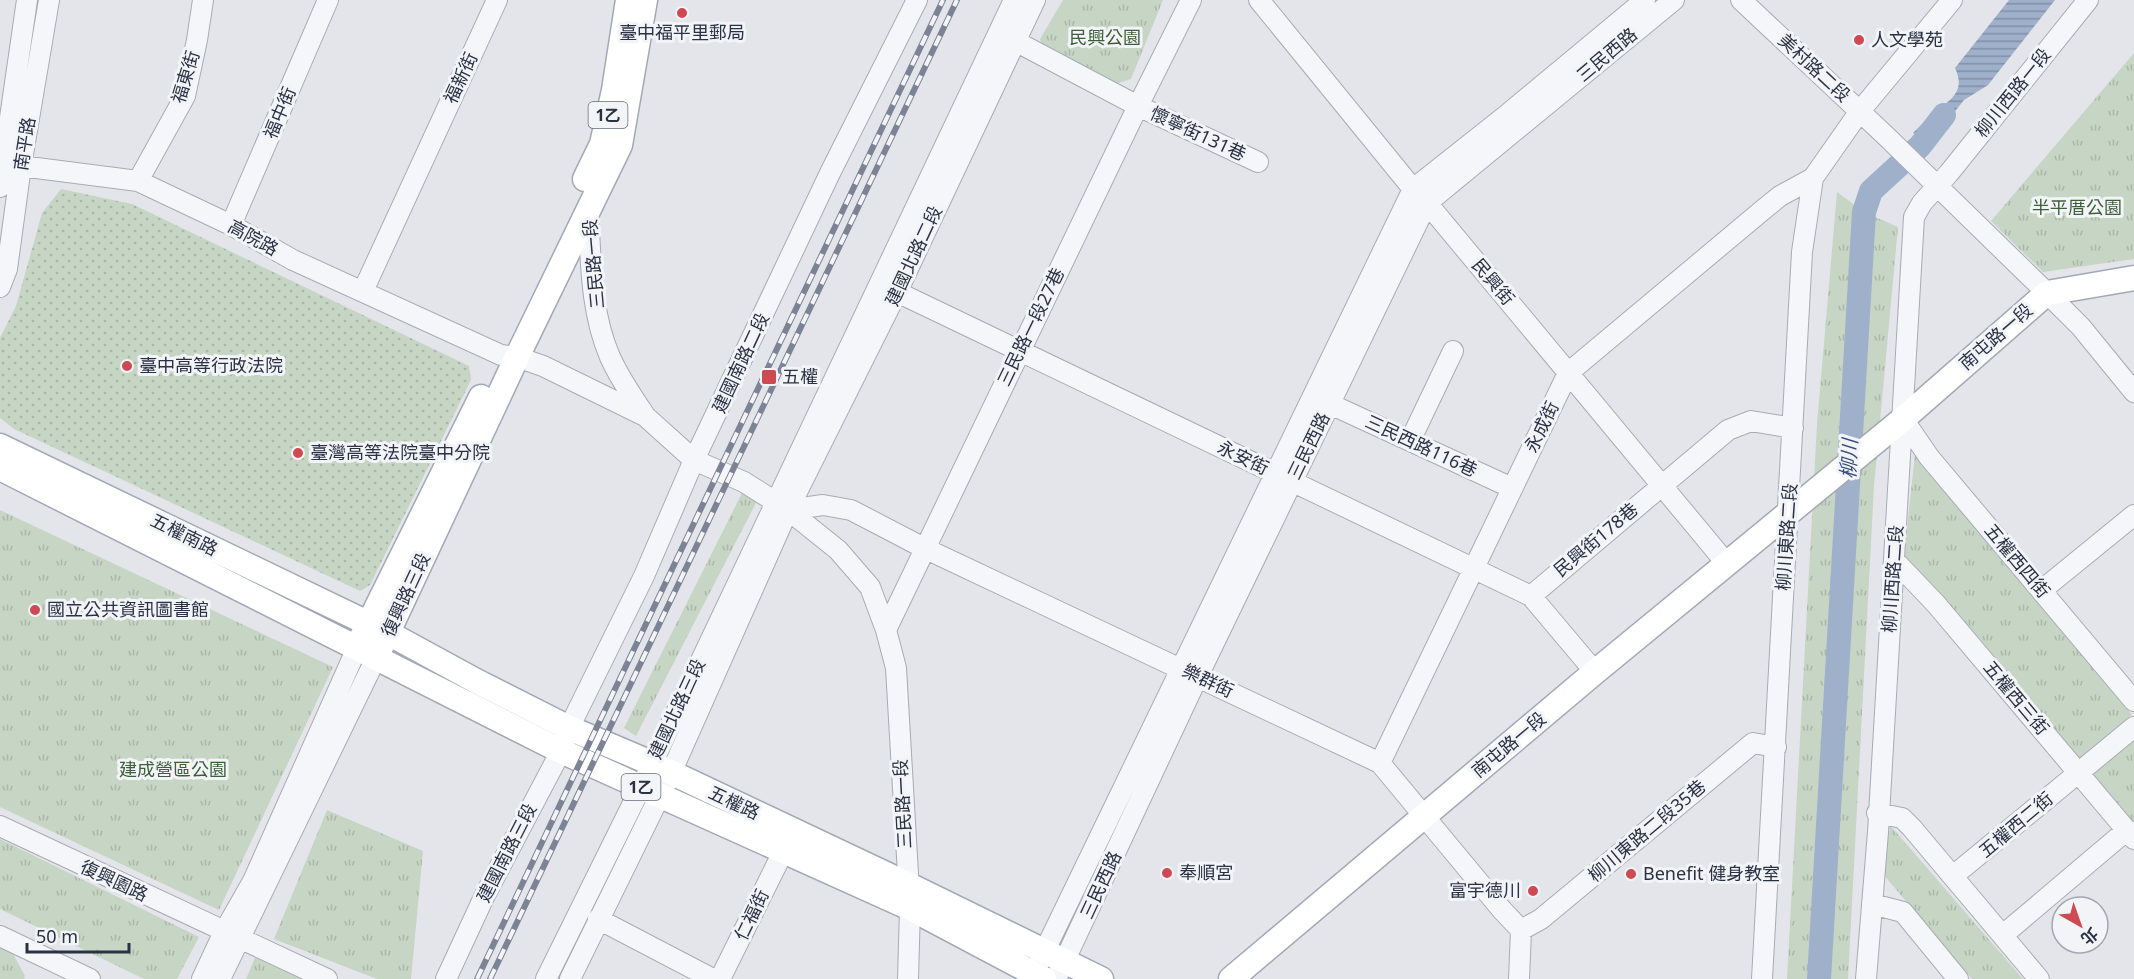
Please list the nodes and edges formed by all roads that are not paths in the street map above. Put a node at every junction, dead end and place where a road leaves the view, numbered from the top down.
1 (27, 0) edge
2 (49, 0) edge
3 (203, 0) edge
4 (328, 0) edge
5 (497, 0) edge
6 (628, 0) edge
7 (645, 0) edge
8 (917, 0) edge
9 (1014, 0) edge
10 (1035, 0) edge
11 (1191, 0) edge
12 (1258, 0) edge
13 (1645, 0) edge
14 (1674, 0) edge
15 (1742, 0) edge
16 (1952, 0) edge
17 (2088, 0) edge
18 (1015, 41) junction
19 (1138, 106) junction
20 (1860, 111) junction
21 (4, 142) edge
22 (1258, 162) dead end
23 (21, 166) junction
24 (1813, 178) junction
25 (138, 181) junction
26 (1938, 186) junction
27 (0, 187) edge
28 (1420, 196) junction
29 (588, 210) junction
30 (231, 225) junction
31 (2134, 278) edge
32 (0, 287) edge
33 (363, 291) junction
34 (897, 291) junction
35 (2047, 293) junction
36 (1020, 350) junction
37 (1453, 351) dead end
38 (509, 356) junction
39 (1568, 374) junction
40 (2134, 392) edge
41 (1330, 404) junction
42 (645, 416) junction
43 (1903, 418) junction
44 (1793, 428) junction
45 (1410, 441) junction
46 (3, 452) edge
47 (694, 460) junction
48 (1284, 477) junction
49 (1661, 485) junction
50 (1512, 488) junction
51 (781, 506) junction
52 (1789, 514) junction
53 (2134, 515) edge
54 (924, 548) junction
55 (1894, 560) junction
56 (1727, 564) junction
57 (1474, 568) junction
58 (2042, 590) junction
59 (1531, 596) junction
60 (378, 629) junction
61 (886, 630) junction
62 (367, 653) junction
63 (1190, 672) junction
64 (1595, 672) junction
65 (2134, 701) edge
66 (2134, 727) edge
67 (569, 728) junction
68 (1776, 747) junction
69 (561, 751) junction
70 (1380, 763) junction
71 (661, 768) junction
72 (2078, 773) junction
73 (651, 791) junction
74 (1877, 813) junction
75 (1424, 818) junction
76 (0, 826) edge
77 (2130, 835) edge
78 (783, 852) junction
79 (1953, 876) junction
80 (907, 884) junction
81 (1872, 904) junction
82 (910, 908) junction
83 (598, 919) junction
84 (1521, 930) junction
85 (232, 935) junction
86 (2003, 935) junction
87 (0, 936) edge
88 (1046, 970) edge
89 (90, 979) edge
90 (202, 979) edge
91 (220, 979) edge
92 (327, 979) edge
93 (446, 979) edge
94 (546, 979) edge
95 (570, 979) edge
96 (713, 979) edge
97 (720, 979) edge
98 (908, 979) edge
99 (1101, 979) edge
100 (1231, 979) edge
101 (1519, 979) edge
102 (1762, 979) edge
103 (1866, 979) edge
104 (1958, 979) edge
105 (2039, 979) edge

1 - 21 street, 南平路
2 - 23 street, 南平路
3 - 25 street, 福東街
4 - 30 street, 福中街
5 - 33 street, 福新街
6 - 38 main road, 復興路三段 / 1乙
7 - 29 main road, 1乙
8 - 47 street, 建國南路二段
9 - 51 street, 建國北路二段
10 - 18 street, 建國北路二段
11 - 19 street, 三民路一段27巷
12 - 28 street, 民興街
13 - 28 street, 三民西路
14 - 28 street, 三民西路
15 - 20 street, 美村路二段
16 - 20 street, 柳川東路二段
17 - 26 street, 柳川西路一段
18 - 19 street, 懷寧街131巷
18 - 34 street, 建國北路二段
19 - 22 street, 懷寧街131巷
19 - 36 street, 三民路一段27巷
20 - 24 street, 柳川東路二段
20 - 26 street, 美村路二段
21 - 23 street
21 - 27 street, 南平路
23 - 25 street, 高院路
23 - 32 street, 南平路
24 - 39 street, 永成街
24 - 44 street, 柳川東路二段
25 - 30 street, 高院路
26 - 35 street
26 - 43 street, 柳川西路二段
28 - 39 street, 民興街
28 - 41 street, 三民西路
28 - 48 street, 三民西路
29 - 38 main road, 復興路三段 / 1乙
29 - 42 street, 三民路一段
30 - 33 street, 高院路
31 - 35 main road, 南屯路一段
33 - 38 street, 高院路
34 - 36 street, 永安街
34 - 51 street, 建國北路二段
35 - 40 street
35 - 43 main road, 南屯路一段
36 - 48 street, 永安街
36 - 54 street, 三民路一段27巷
37 - 45 street
38 - 42 street, 三民路一段
38 - 60 main road, 復興路三段 / 1乙
39 - 49 street, 民興街
39 - 50 street, 永成街
41 - 45 street, 三民西路116巷
41 - 48 street, 三民西路
42 - 47 street, 三民路一段
43 - 52 main road, 南屯路一段
43 - 55 street, 柳川西路二段
43 - 58 street, 五權西四街
44 - 49 street, 民興街178巷
44 - 52 street, 柳川東路二段
45 - 50 street, 三民西路116巷
46 - 60 main road, 五權南路
46 - 62 main road, 五權南路
47 - 51 street, 三民路一段
47 - 67 street, 建國南路二段
48 - 57 street, 永安街
48 - 63 street, 三民西路
49 - 56 street, 民興街
49 - 59 street, 民興街178巷
50 - 57 street, 永成街
51 - 54 street, 樂群街
51 - 61 street, 三民路一段
51 - 71 street, 建國北路三段
52 - 56 main road, 南屯路一段
52 - 68 street, 柳川東路二段
53 - 58 street
54 - 61 street
54 - 63 street, 樂群街
55 - 72 street, 五權西三街
55 - 74 street, 柳川西路二段
56 - 64 main road, 南屯路一段
57 - 59 street, 永安街
57 - 70 street, 永成街
58 - 65 street, 五權西四街
59 - 64 street, 永安街
60 - 62 main road, 復興路三段 / 1乙
60 - 67 main road, 五權路 / 1乙
61 - 80 street, 三民路一段
62 - 69 main road, 五權路 / 1乙
62 - 85 street, 復興路三段
63 - 70 street, 樂群街
63 - 88 street, 三民西路
64 - 75 main road, 南屯路一段
66 - 72 street, 五權西二街
67 - 69 street, 建國南路三段
67 - 71 main road, 五權路 / 1乙
68 - 84 street, 柳川東路二段35巷
68 - 102 street, 柳川東路二段
69 - 73 main road, 五權路 / 1乙
69 - 93 street, 建國南路三段
70 - 75 street, 樂群街
71 - 73 street, 建國北路三段
71 - 80 main road, 五權路 / 1乙
72 - 77 street, 五權西三街
72 - 79 street, 五權西二街
73 - 78 main road, 五權路 / 1乙
73 - 83 street, 建國北路三段
73 - 94 street, 建國北路三段
74 - 79 street
74 - 81 street, 柳川西路二段
75 - 84 street, 樂群街
75 - 100 main road, 南屯路一段
76 - 85 street, 復興園路
77 - 86 street
78 - 82 main road, 五權路 / 1乙
78 - 97 street, 仁福街
79 - 86 street
80 - 82 street, 三民路一段
80 - 88 main road, 五權路 / 1乙
81 - 103 street, 柳川西路二段
81 - 104 street
82 - 88 main road, 五權路 / 1乙
82 - 98 street, 三民路一段
83 - 95 street, 建國北路三段
83 - 96 street
84 - 101 street
85 - 90 street, 復興路三段
85 - 91 street, 復興路三段
85 - 92 street, 復興園路
86 - 105 street
87 - 89 street
88 - 99 main road, 五權路 / 1乙

